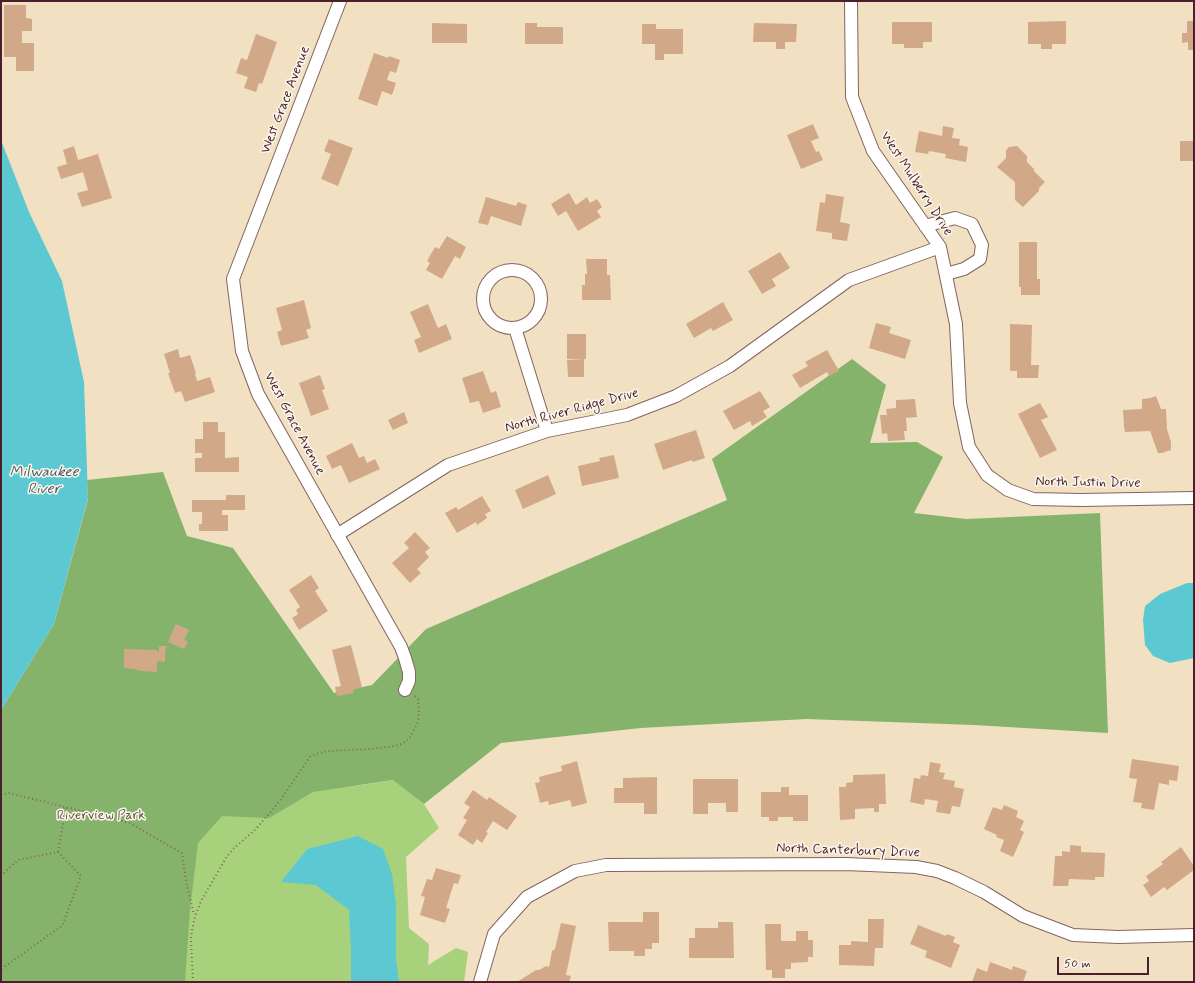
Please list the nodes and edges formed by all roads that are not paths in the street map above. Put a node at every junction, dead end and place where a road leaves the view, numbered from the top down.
1 (340, 1) edge
2 (850, 1) edge
3 (925, 226) junction
4 (940, 248) junction
5 (946, 274) junction
6 (515, 328) junction
7 (547, 431) junction
8 (987, 475) joint
9 (1194, 498) edge
10 (337, 535) junction
11 (405, 690) road end
12 (1194, 935) edge
13 (480, 982) edge

1 - 10 street, West Grace Avenue
2 - 3 street, West Mulberry Drive
3 - 4 street, West Mulberry Drive
3 - 5 street
4 - 5 street, West Mulberry Drive
4 - 7 street, North River Ridge Drive
5 - 8 street, West Mulberry Drive
6 - 6 street
6 - 7 street
7 - 10 street, North River Ridge Drive
8 - 9 street, North Justin Drive
10 - 11 street, West Grace Avenue
12 - 13 street, North Canterbury Drive

